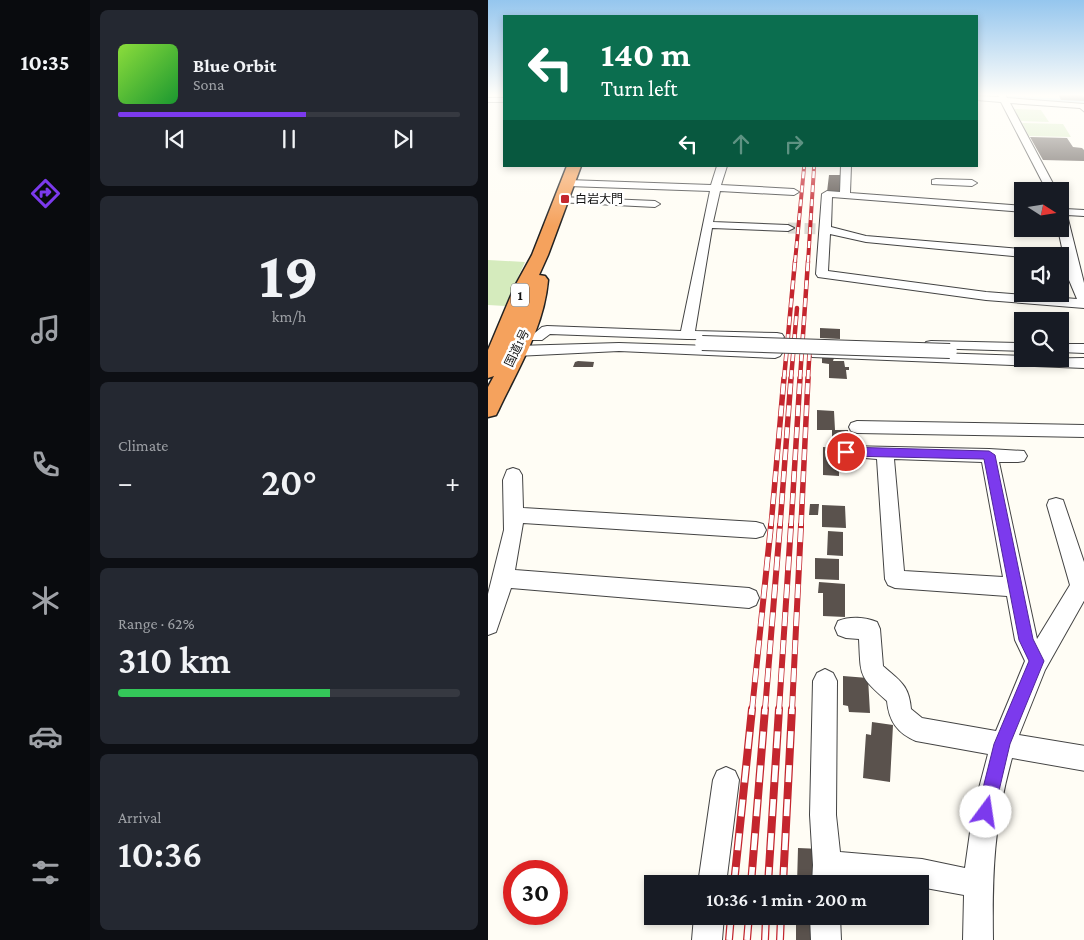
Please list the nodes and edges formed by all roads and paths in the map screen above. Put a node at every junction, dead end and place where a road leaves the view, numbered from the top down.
1 (1024, 138) edge
2 (574, 167) edge
3 (722, 167) edge
4 (846, 167) edge
5 (936, 182) dead end
6 (1047, 182) edge
7 (568, 183) junction
8 (972, 183) dead end
9 (715, 189) junction
10 (794, 192) dead end
11 (845, 195) junction
12 (561, 200) junction
13 (655, 204) dead end
14 (1014, 208) edge
15 (1069, 212) edge
16 (1084, 213) edge
17 (708, 225) junction
18 (788, 228) tunnel mouth
19 (826, 229) tunnel mouth
20 (1014, 252) edge
21 (1069, 265) edge
22 (1084, 304) edge
23 (687, 335) junction
24 (777, 337) dead end
25 (520, 341) junction
26 (844, 342) dead end
27 (1014, 347) edge
28 (1069, 348) edge
29 (863, 349) junction
30 (1084, 349) edge
31 (775, 353) dead end
32 (817, 354) dead end
33 (1014, 354) edge
34 (1069, 356) edge
35 (1084, 356) edge
36 (1084, 363) edge
37 (488, 371) edge
38 (488, 409) edge
39 (857, 427) dead end
40 (1084, 432) edge
41 (846, 452) dead end
42 (885, 453) junction
43 (989, 455) junction
44 (1018, 456) dead end
45 (513, 475) dead end
46 (1056, 505) dead end
47 (514, 516) junction
48 (756, 530) dead end
49 (502, 578) junction
50 (1083, 584) edge
51 (1016, 587) junction
52 (749, 598) dead end
53 (488, 625) edge
54 (846, 628) dead end
55 (1037, 661) junction
56 (825, 681) dead end
57 (1002, 744) junction
58 (1084, 759) edge
59 (726, 780) dead end
60 (827, 874) edge
61 (713, 875) edge
62 (978, 885) junction
63 (708, 925) edge
64 (825, 925) edge
65 (707, 940) edge
66 (826, 940) edge
67 (978, 940) edge

1 - 6 street
2 - 7 highway, 国道1号 / 1
3 - 9 street
4 - 11 street
5 - 8 street
7 - 9 street
7 - 12 highway, 国道1号 / 1
9 - 10 street
9 - 17 street
11 - 14 street
11 - 22 street
12 - 13 street
12 - 25 highway, 国道1号 / 1
15 - 16 street
17 - 18 street
17 - 23 street
19 - 20 street
21 - 22 street
23 - 24 street
23 - 25 street
25 - 31 street
25 - 33 street, bridge
25 - 37 highway, 国道1号 / 1
25 - 38 highway, 国道1号 / 1
26 - 29 street
27 - 29 street
28 - 30 street
29 - 32 street
29 - 36 street
34 - 35 street
39 - 40 street
41 - 42 street
42 - 43 street
42 - 51 street
43 - 44 street
43 - 51 street
45 - 47 street
46 - 50 street
47 - 48 street
47 - 49 street
49 - 52 street
49 - 53 street
50 - 55 street
51 - 55 street
54 - 57 street
55 - 57 street
56 - 60 street
57 - 58 street
57 - 62 street
59 - 61 street
60 - 62 street
62 - 67 street
63 - 65 street
64 - 66 street

